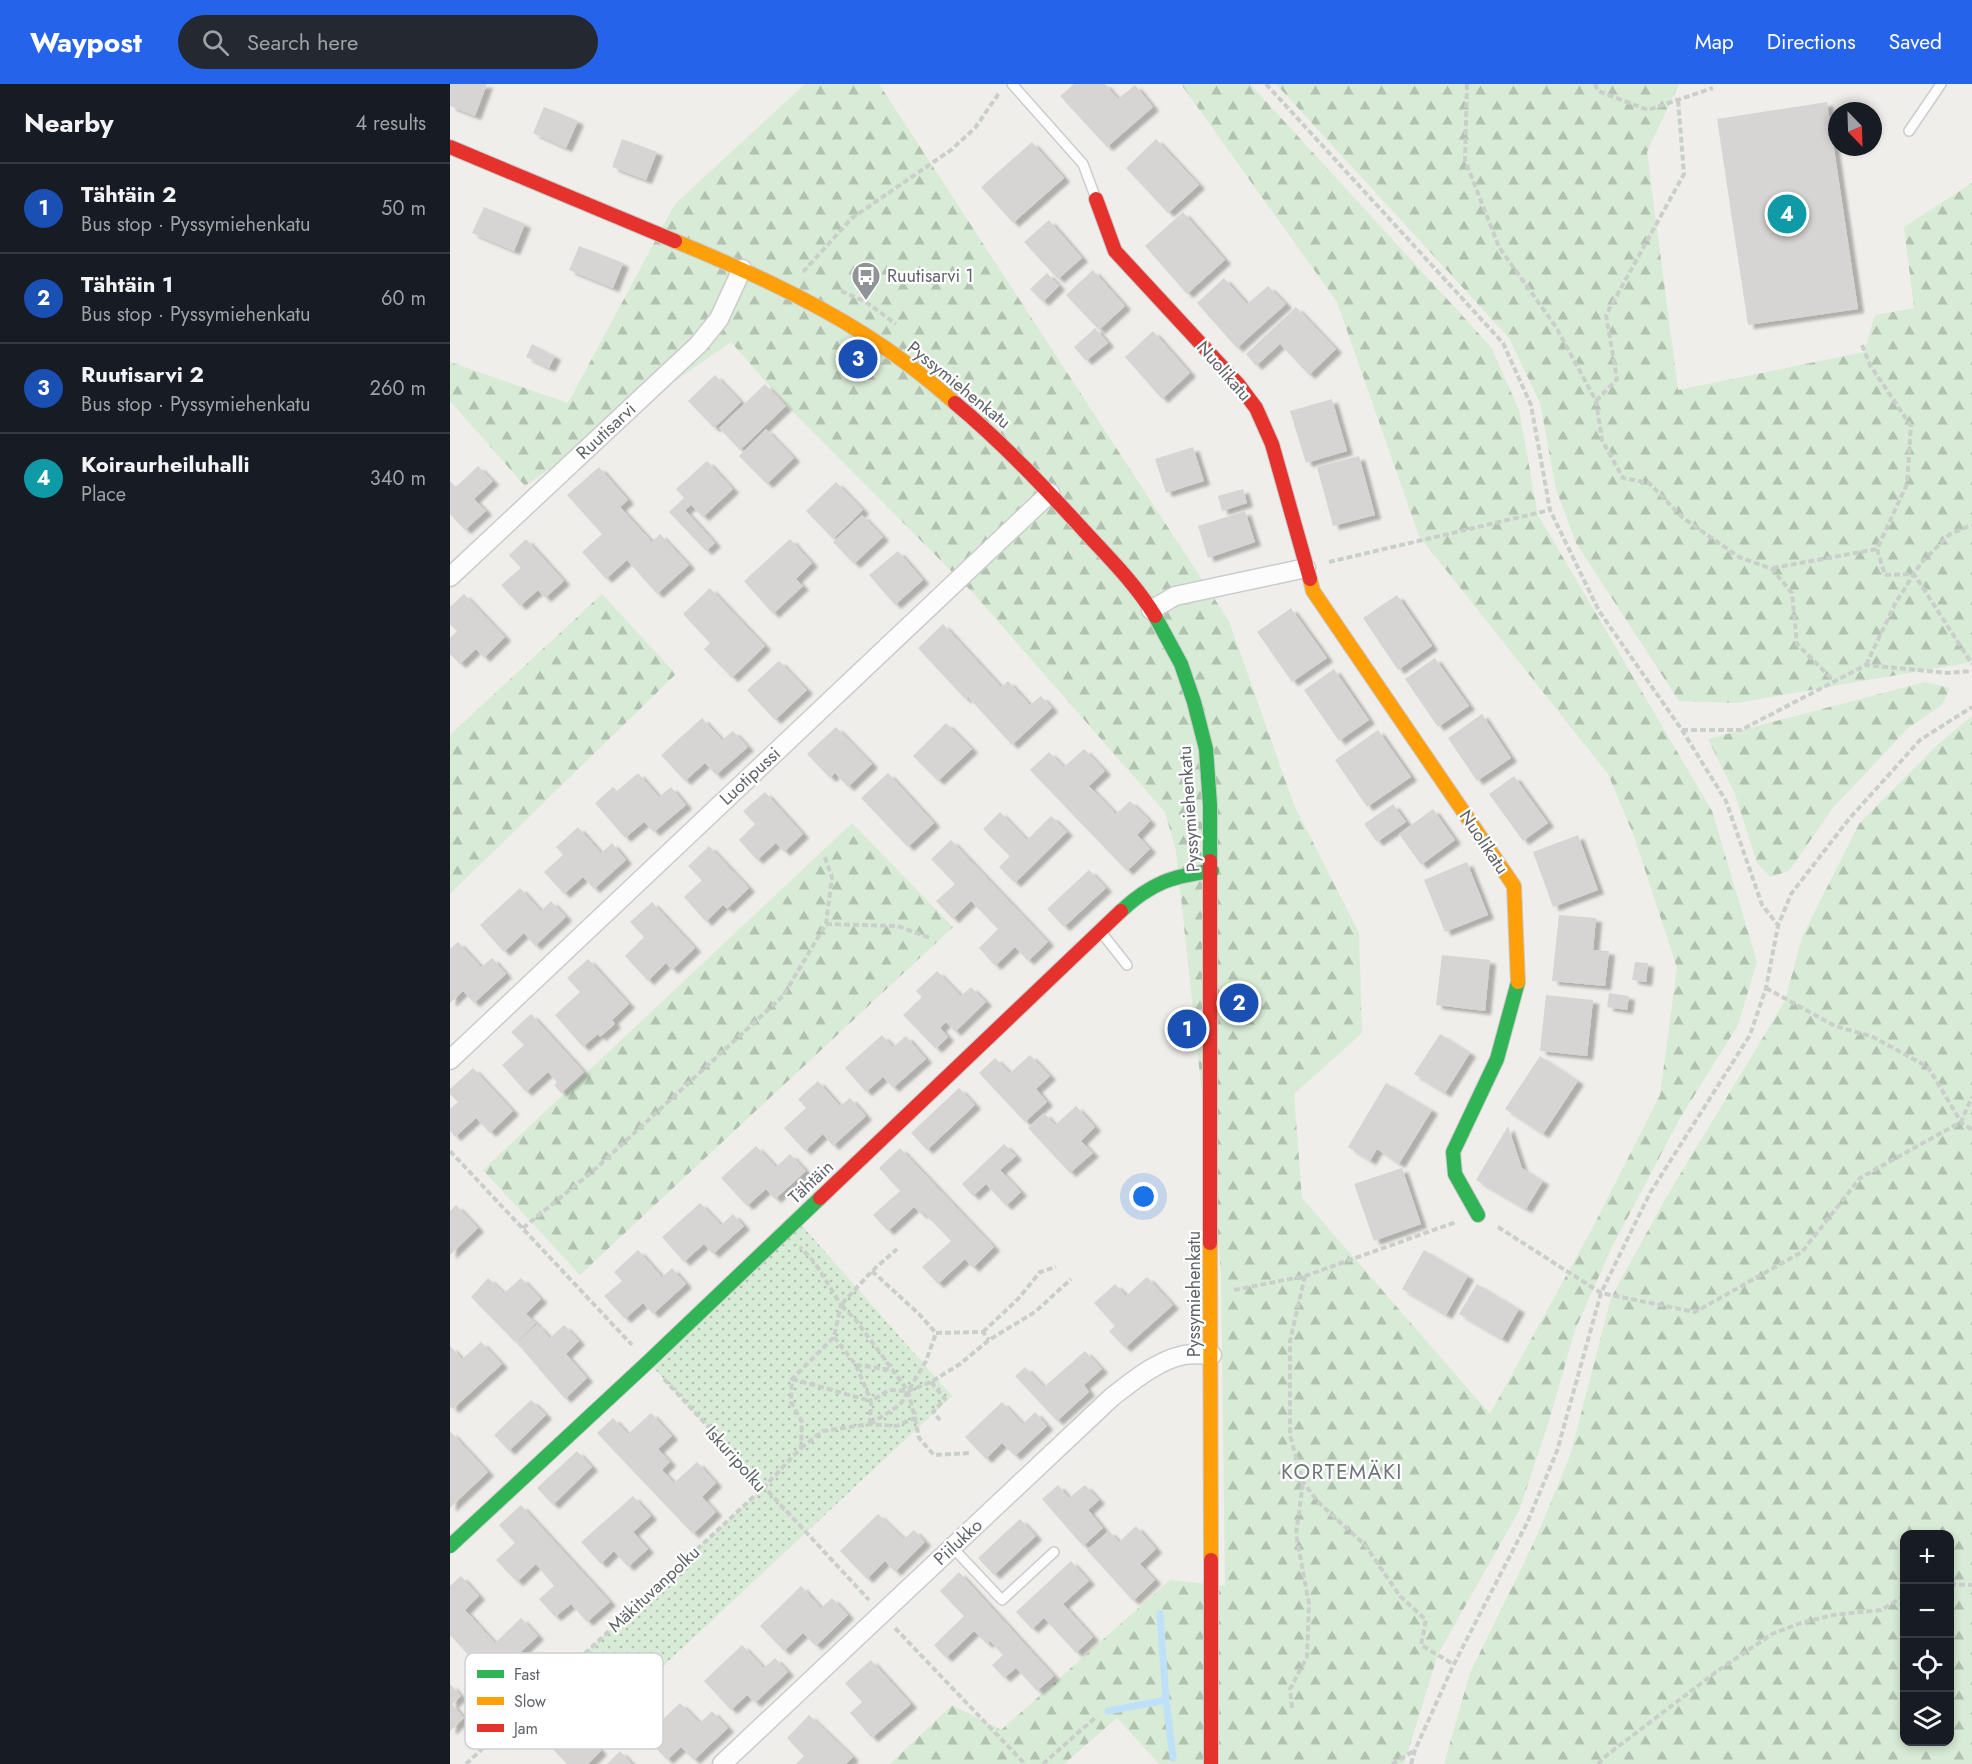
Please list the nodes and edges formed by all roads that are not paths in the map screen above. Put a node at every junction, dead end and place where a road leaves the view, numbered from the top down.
1 (1012, 84) edge
2 (1941, 84) edge
3 (1909, 131) dead end
4 (450, 147) edge
5 (1096, 199) joint
6 (742, 269) junction
7 (1050, 493) junction
8 (1306, 568) junction
9 (450, 577) edge
10 (1151, 610) junction
11 (1212, 871) junction
12 (1101, 932) junction
13 (1127, 965) dead end
14 (450, 1060) edge
15 (1478, 1215) road end
16 (1212, 1355) junction
17 (450, 1546) edge
18 (953, 1548) junction
19 (1054, 1552) dead end
20 (723, 1764) edge
21 (1211, 1764) edge

1 - 5 lane
2 - 3 lane
4 - 6 street, Pyssymiehenkatu
5 - 8 street, Nuolikatu
6 - 7 street, Pyssymiehenkatu
6 - 9 street, Ruutisarvi
7 - 10 street, Pyssymiehenkatu
7 - 14 street, Luotipussi
8 - 10 street
8 - 15 street, Nuolikatu
10 - 11 street, Pyssymiehenkatu
11 - 12 street, Tähtäin
11 - 16 street, Pyssymiehenkatu
12 - 13 lane
12 - 17 street, Tähtäin
16 - 18 street, Piilukko
16 - 21 street, Pyssymiehenkatu
18 - 19 lane
18 - 20 street, Piilukko

